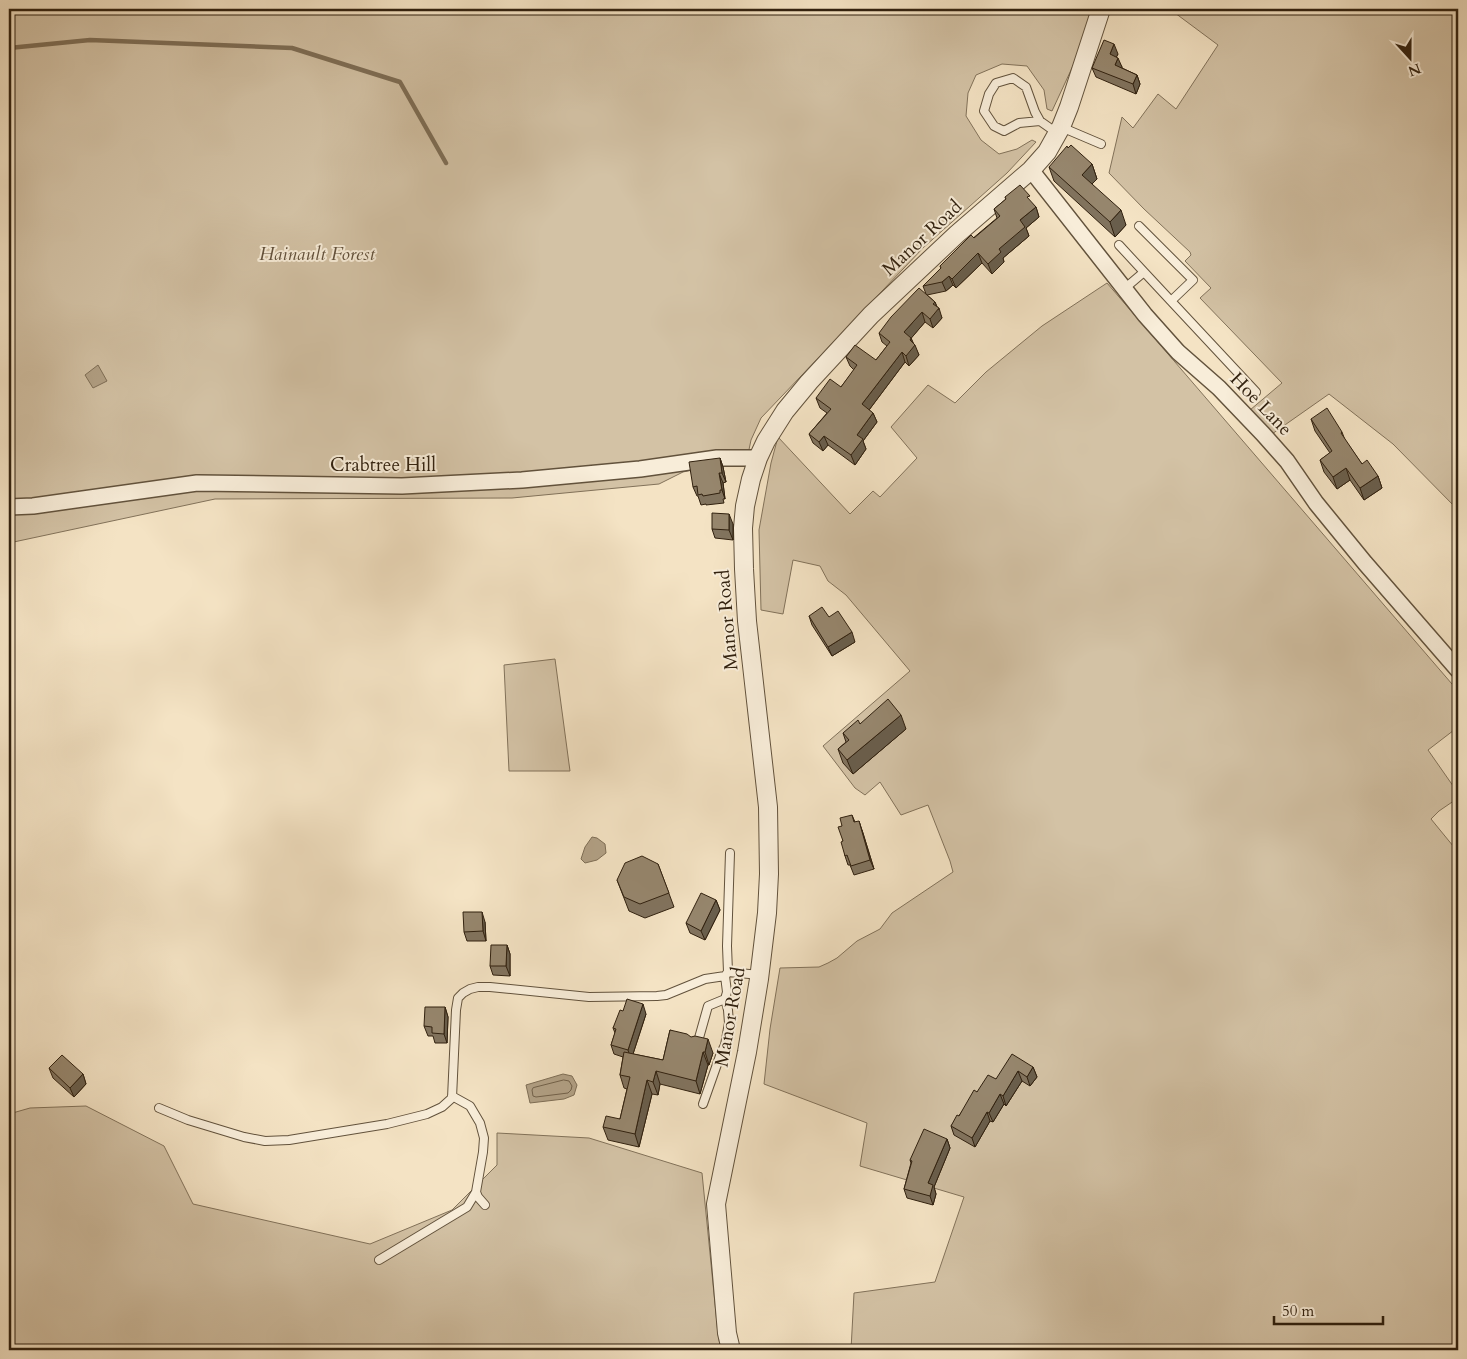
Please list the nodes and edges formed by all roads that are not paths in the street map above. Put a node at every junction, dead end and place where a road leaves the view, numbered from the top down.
1 (1101, 9) edge
2 (1040, 121) junction
3 (1059, 130) junction
4 (1101, 144) dead end
5 (1030, 170) junction
6 (1139, 226) dead end
7 (1120, 245) dead end
8 (1144, 272) junction
9 (1124, 289) junction
10 (1171, 301) junction
11 (1256, 392) dead end
12 (758, 458) junction
13 (9, 507) edge
14 (1458, 670) edge
15 (730, 853) dead end
16 (727, 974) junction
17 (760, 975) junction
18 (724, 999) junction
19 (697, 1045) edge
20 (452, 1096) junction
21 (703, 1104) dead end
22 (159, 1108) dead end
23 (476, 1192) junction
24 (485, 1205) dead end
25 (380, 1260) dead end
26 (731, 1350) edge

1 - 3 street, Manor Road
2 - 2 lane
2 - 3 lane
3 - 4 lane
3 - 5 street, Manor Road
5 - 9 street, Hoe Lane
5 - 12 street, Manor Road
6 - 10 lane
7 - 8 lane
8 - 9 lane
8 - 10 lane
9 - 14 street, Hoe Lane
10 - 11 lane
12 - 13 street, Crabtree Hill
12 - 17 street, Manor Road
15 - 16 lane
16 - 17 lane
16 - 18 lane
16 - 20 lane
17 - 26 street, Manor Road
18 - 19 lane
18 - 21 lane
20 - 22 lane
20 - 23 lane
23 - 24 lane
23 - 25 lane

